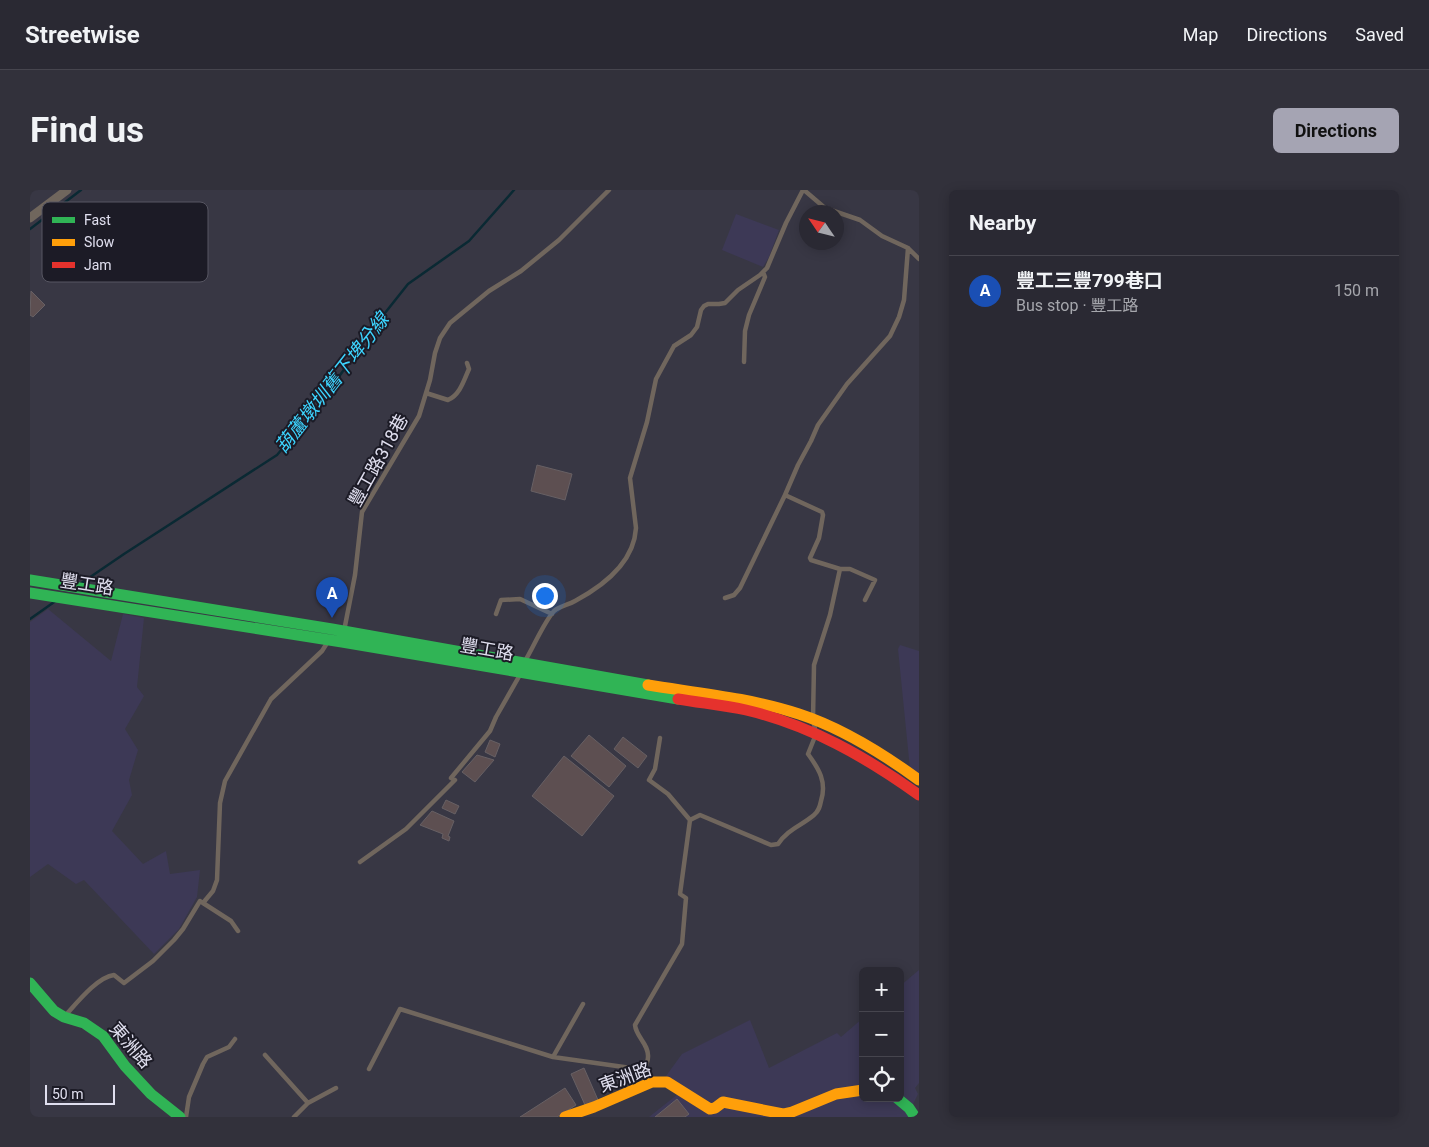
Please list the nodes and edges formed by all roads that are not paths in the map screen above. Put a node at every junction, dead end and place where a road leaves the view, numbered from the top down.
1 (67, 190) edge
2 (609, 190) edge
3 (803, 190) edge
4 (51, 202) edge
5 (42, 209) edge
6 (30, 218) edge
7 (908, 248) junction
8 (919, 259) edge
9 (763, 272) junction
10 (744, 362) dead end
11 (467, 363) dead end
12 (426, 393) junction
13 (785, 495) junction
14 (840, 569) junction
15 (30, 580) edge
16 (30, 593) edge
17 (725, 598) dead end
18 (865, 600) dead end
19 (496, 614) dead end
20 (552, 614) junction
21 (332, 629) junction
22 (343, 637) junction
23 (329, 641) junction
24 (523, 667) junction
25 (813, 719) junction
26 (816, 734) junction
27 (660, 738) dead end
28 (919, 780) edge
29 (919, 795) edge
30 (690, 820) junction
31 (360, 862) dead end
32 (204, 903) junction
33 (238, 931) dead end
34 (30, 983) edge
35 (583, 1004) dead end
36 (64, 1017) junction
37 (235, 1039) dead end
38 (264, 1055) dead end
39 (553, 1057) junction
40 (369, 1069) dead end
41 (643, 1073) junction
42 (656, 1081) junction
43 (336, 1088) dead end
44 (859, 1091) edge
45 (308, 1102) junction
46 (902, 1102) edge
47 (802, 1112) edge
48 (180, 1117) edge
49 (186, 1117) edge
50 (294, 1117) edge
51 (565, 1117) edge
52 (915, 1117) edge

1 - 4 street
2 - 12 lane, 豐工路318巷
3 - 7 lane
3 - 9 lane
5 - 6 street
7 - 8 lane
7 - 13 lane
9 - 10 lane
9 - 20 lane
11 - 12 lane
12 - 22 lane, 豐工路318巷
13 - 14 lane
13 - 17 lane
14 - 18 lane
14 - 25 lane
15 - 21 street, 豐工路
16 - 23 street, 豐工路
19 - 20 lane
20 - 24 lane
21 - 22 street, 豐工路
21 - 23 lane
22 - 23 street, 豐工路
22 - 24 street, 豐工路
23 - 32 lane
24 - 25 street, 豐工路
24 - 26 street, 豐工路
24 - 31 lane
25 - 26 lane
25 - 28 street, 豐工路
26 - 29 street, 豐工路
26 - 30 lane
27 - 30 lane
30 - 41 lane
32 - 33 lane
32 - 36 lane
34 - 36 street, 東洲路
35 - 39 lane
36 - 48 street, 東洲路
37 - 49 lane
38 - 45 lane
39 - 40 lane
39 - 41 lane
41 - 42 lane
42 - 47 street, 東洲路
42 - 51 street, 東洲路
43 - 45 lane
44 - 47 street, 東洲路
45 - 50 lane
46 - 52 street

